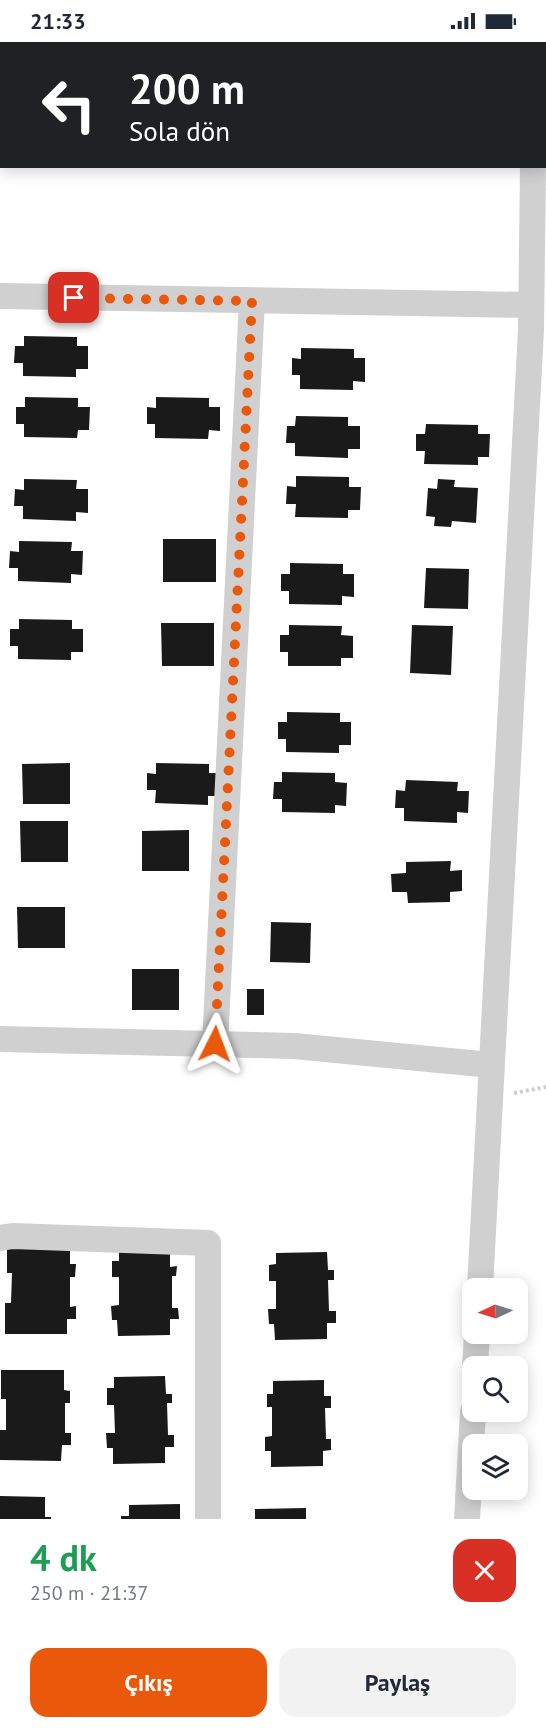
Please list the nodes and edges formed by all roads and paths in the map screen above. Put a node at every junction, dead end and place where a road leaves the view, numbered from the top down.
1 (533, 168) edge
2 (0, 296) edge
3 (252, 301) junction
4 (531, 305) junction
5 (0, 1039) edge
6 (215, 1044) junction
7 (491, 1065) junction
8 (546, 1087) edge
9 (490, 1098) junction
10 (0, 1238) edge
11 (481, 1278) edge
12 (472, 1422) edge
13 (208, 1519) edge
14 (467, 1519) edge

1 - 4 street
2 - 3 street
3 - 4 street
3 - 6 street
4 - 7 street
5 - 6 street
6 - 7 street
7 - 9 street
8 - 9 path
9 - 11 street
10 - 13 street
12 - 14 street

